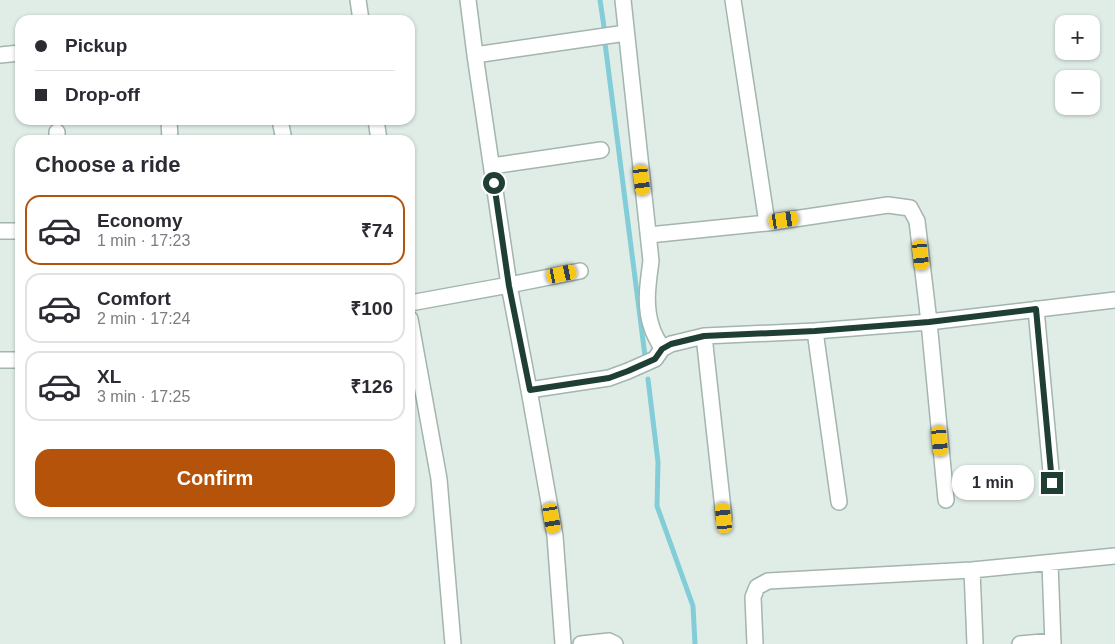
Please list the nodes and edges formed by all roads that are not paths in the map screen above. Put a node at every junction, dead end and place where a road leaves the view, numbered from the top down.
1 (358, 0) edge
2 (468, 0) edge
3 (622, 0) edge
4 (733, 0) edge
5 (360, 15) edge
6 (626, 33) junction
7 (15, 54) edge
8 (0, 55) edge
9 (475, 55) junction
10 (601, 150) dead end
11 (492, 166) junction
12 (767, 223) junction
13 (15, 231) edge
14 (0, 232) edge
15 (648, 235) junction
16 (580, 271) dead end
17 (509, 286) junction
18 (1115, 300) edge
19 (415, 302) edge
20 (1036, 309) junction
21 (929, 322) junction
22 (815, 331) junction
23 (704, 336) junction
24 (415, 346) edge
25 (662, 349) junction
26 (0, 360) edge
27 (15, 360) edge
28 (530, 390) junction
29 (1052, 483) dead end
30 (946, 500) dead end
31 (839, 502) dead end
32 (724, 518) dead end
33 (1115, 556) edge
34 (1050, 563) junction
35 (972, 570) junction
36 (1053, 643) edge
37 (453, 644) edge
38 (563, 644) edge
39 (581, 644) edge
40 (615, 644) edge
41 (756, 644) edge
42 (975, 644) edge
43 (1020, 644) edge

1 - 5 street
2 - 9 street
3 - 6 street
4 - 12 street
6 - 9 street
6 - 15 street
7 - 8 street
9 - 11 street
10 - 11 street
11 - 17 street
12 - 15 street
12 - 21 street
13 - 14 street
15 - 25 street
16 - 17 street
17 - 19 street
17 - 28 street
18 - 20 street
20 - 21 street
20 - 29 street
21 - 22 street
21 - 30 street
22 - 23 street
22 - 31 street
23 - 25 street
23 - 32 street
24 - 37 street
25 - 28 street
26 - 27 street
28 - 38 street
33 - 34 street
34 - 35 street
34 - 36 street
35 - 41 street
35 - 42 street
36 - 43 street
39 - 40 street

